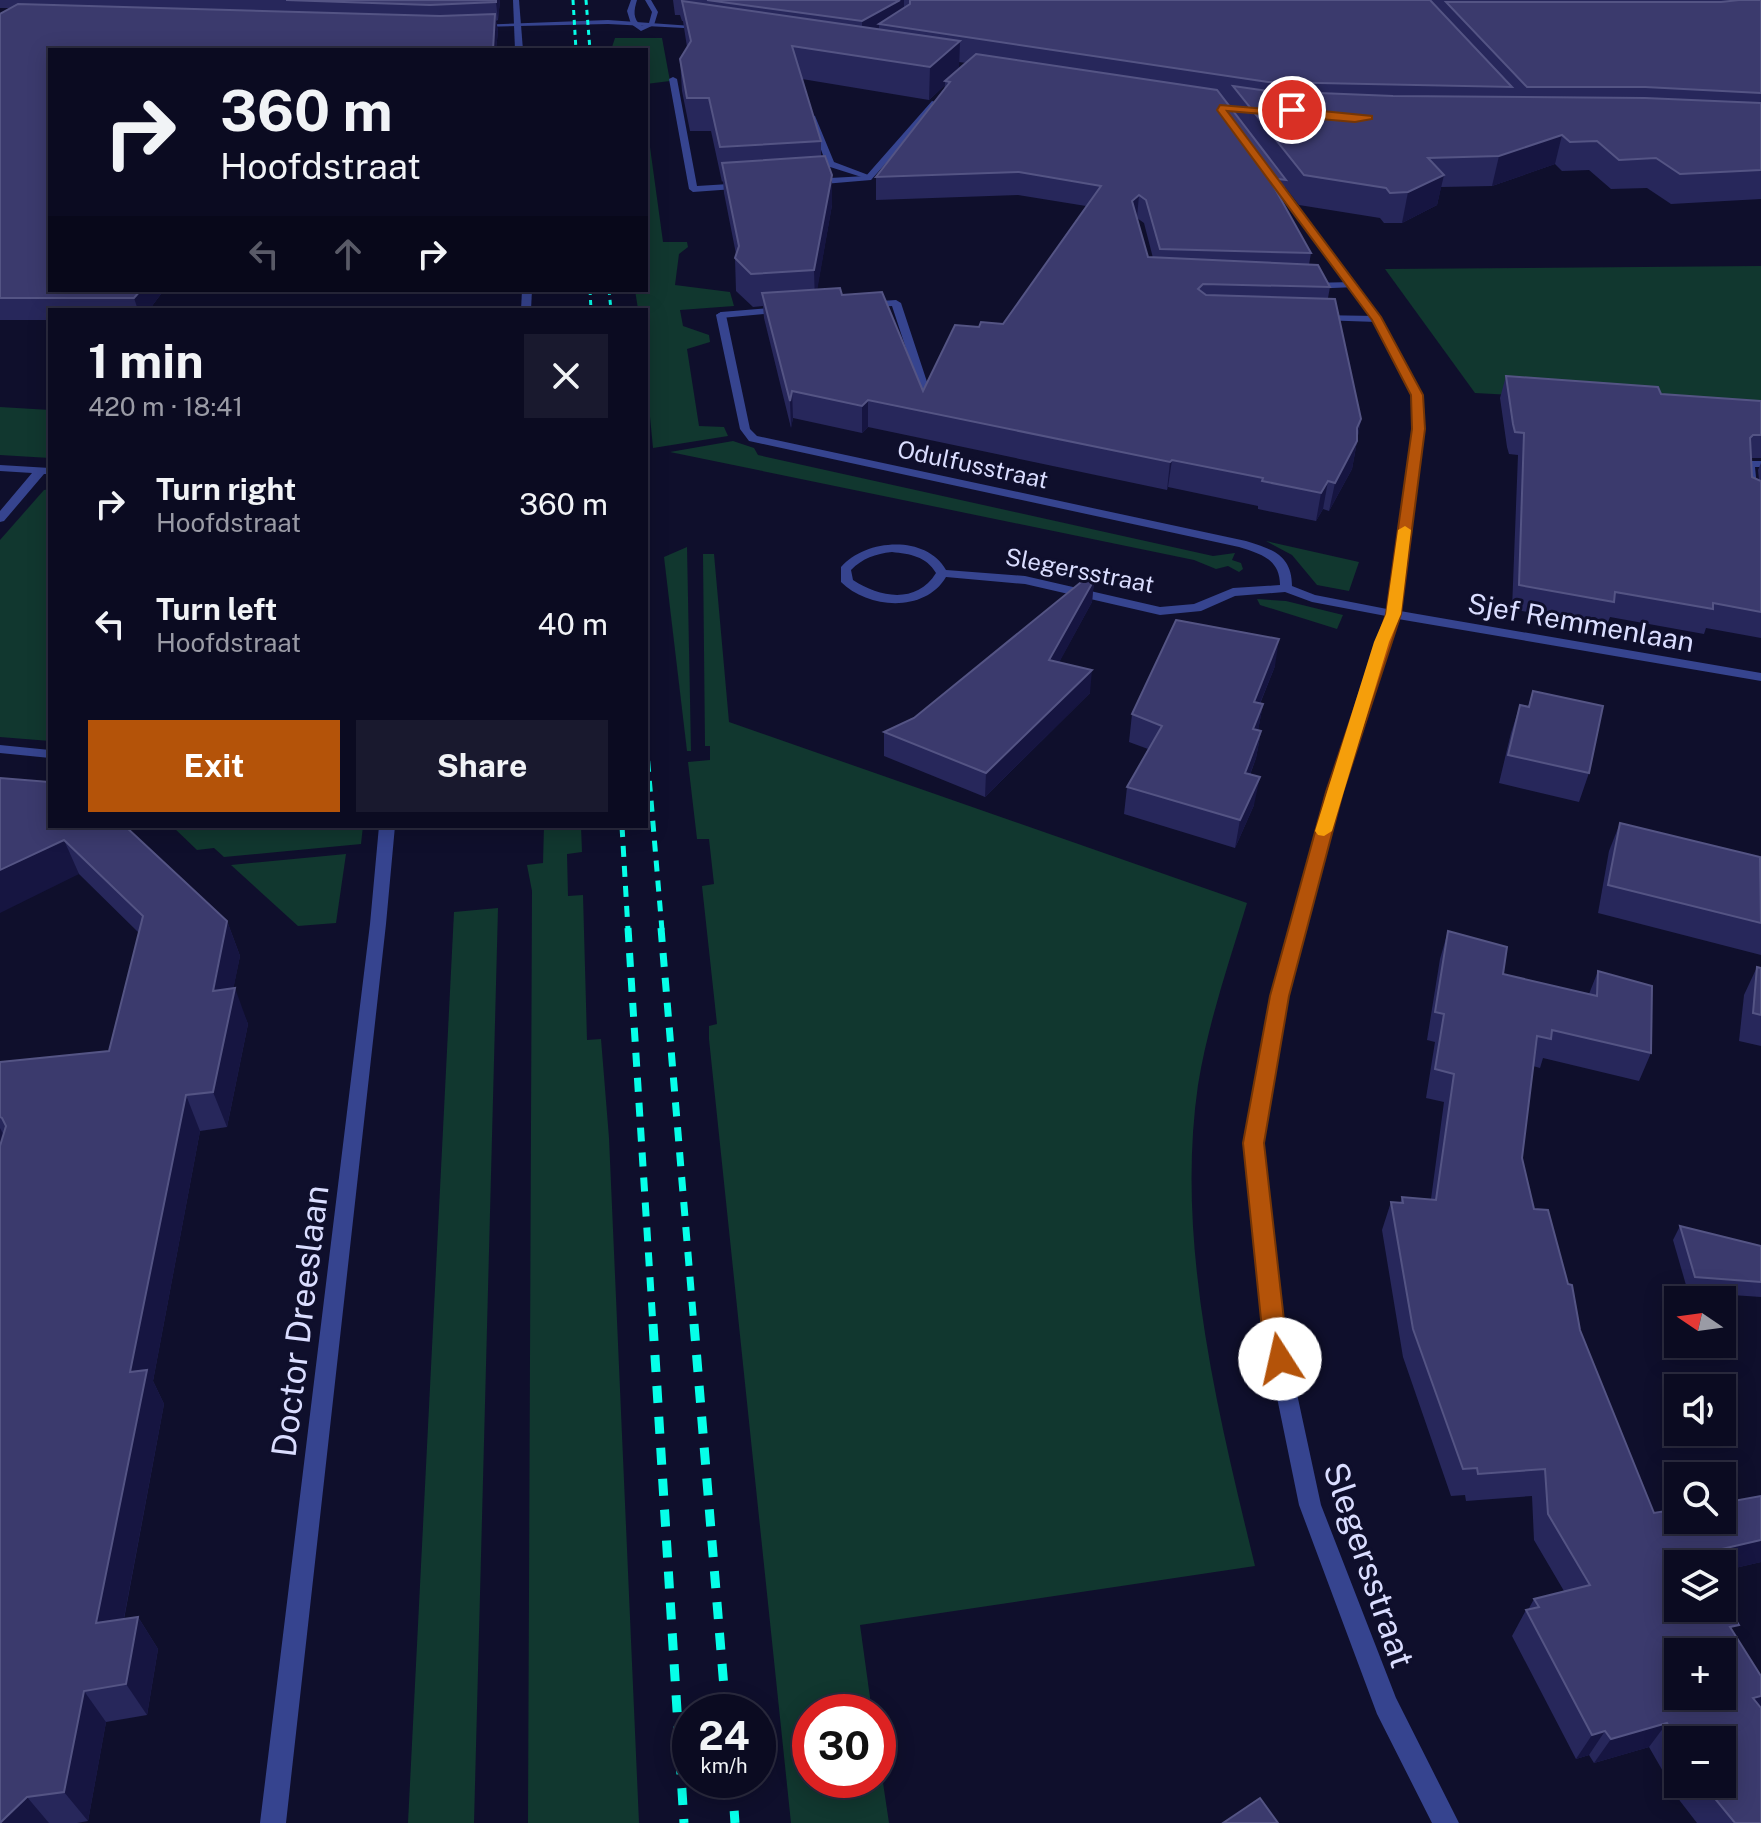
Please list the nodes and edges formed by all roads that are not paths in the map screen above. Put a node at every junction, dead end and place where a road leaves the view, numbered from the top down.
1 (516, 0) edge
2 (634, 0) edge
3 (648, 0) edge
4 (633, 23) junction
5 (652, 24) junction
6 (516, 26) junction
7 (465, 28) edge
8 (641, 29) junction
9 (519, 48) edge
10 (673, 79) dead end
11 (938, 100) edge
12 (809, 110) edge
13 (1265, 166) edge
14 (868, 178) junction
15 (797, 183) edge
16 (754, 185) edge
17 (1294, 285) edge
18 (1353, 285) junction
19 (853, 306) edge
20 (795, 309) edge
21 (1314, 317) edge
22 (1377, 319) junction
23 (926, 394) edge
24 (1761, 464) edge
25 (0, 468) edge
26 (45, 471) edge
27 (1761, 502) edge
28 (0, 518) edge
29 (942, 573) junction
30 (1286, 588) junction
31 (1393, 614) junction
32 (1761, 677) edge
33 (0, 749) edge
34 (48, 754) edge
35 (387, 828) edge
36 (273, 1823) edge
37 (1446, 1823) edge

1 - 6 street
2 - 4 street
3 - 5 street
4 - 5 street
4 - 6 street
4 - 8 street
5 - 8 street
5 - 8 street
6 - 7 street
6 - 8 street
6 - 9 street
10 - 16 street
11 - 14 street
12 - 14 street
13 - 18 street, Slegersstraat
14 - 15 street
17 - 18 street
18 - 22 street, Slegersstraat
19 - 23 street
20 - 30 street, Odulfusstraat
21 - 22 street
22 - 31 street, Slegersstraat
24 - 27 street
25 - 26 street
26 - 28 street
29 - 29 street
29 - 30 street, Slegersstraat
30 - 31 street, Slegersstraat
31 - 32 street, Sjef Remmenlaan
31 - 37 street, Slegersstraat
33 - 34 street
35 - 36 street, Doctor Dreeslaan

